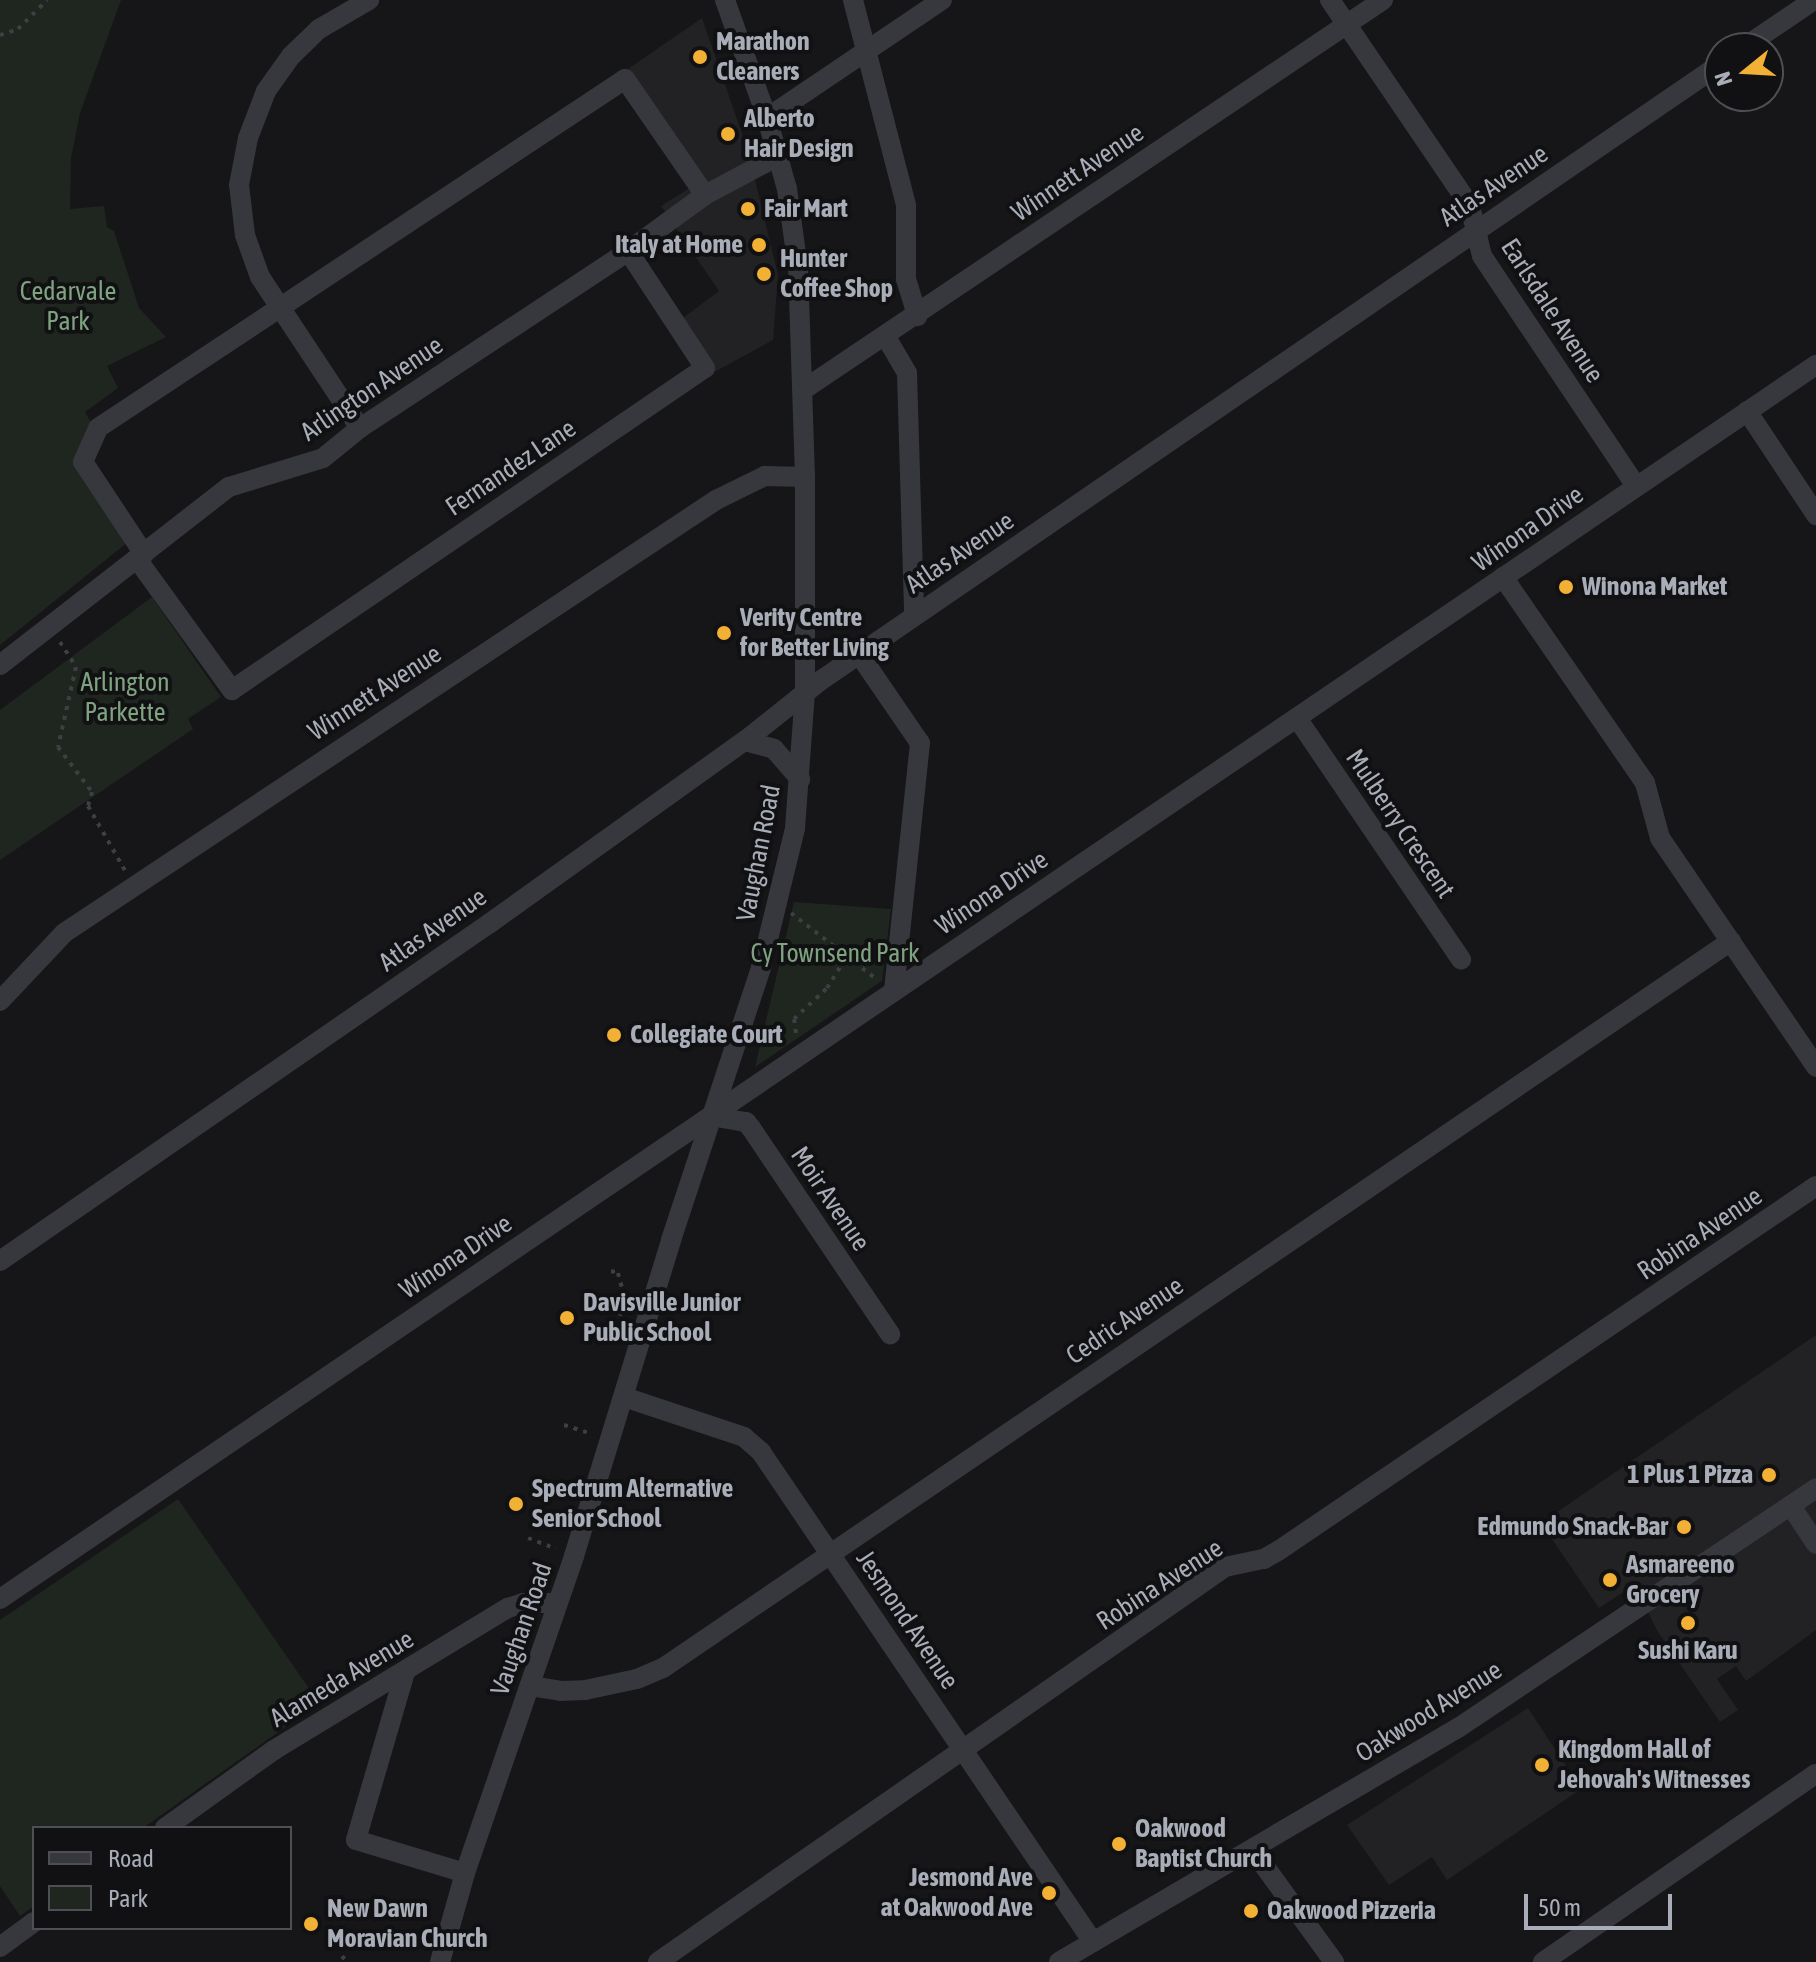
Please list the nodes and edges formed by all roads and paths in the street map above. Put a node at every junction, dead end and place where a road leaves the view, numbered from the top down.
1 (47, 0) edge
2 (369, 0) edge
3 (725, 0) edge
4 (853, 0) edge
5 (942, 0) edge
6 (1330, 0) edge
7 (1383, 0) edge
8 (1814, 0) edge
9 (1346, 24) junction
10 (1767, 32) edge
11 (0, 35) edge
12 (868, 51) junction
13 (1704, 75) edge
14 (767, 118) junction
15 (778, 156) junction
16 (705, 195) junction
17 (1476, 230) junction
18 (628, 251) junction
19 (279, 308) junction
20 (917, 316) junction
21 (886, 337) junction
22 (1816, 365) edge
23 (803, 390) junction
24 (1747, 411) junction
25 (360, 428) junction
26 (805, 477) junction
27 (1636, 486) junction
28 (1816, 515) edge
29 (140, 556) junction
30 (1503, 577) junction
31 (914, 616) junction
32 (50, 627) junction
33 (859, 654) junction
34 (0, 665) edge
35 (805, 692) junction
36 (1297, 718) junction
37 (745, 741) junction
38 (800, 779) junction
39 (133, 884) junction
40 (790, 912) dead end
41 (1731, 941) junction
42 (846, 958) junction
43 (1461, 959) dead end
44 (886, 988) junction
45 (0, 1001) edge
46 (796, 1040) dead end
47 (1816, 1067) edge
48 (711, 1116) junction
49 (1816, 1186) edge
50 (0, 1261) edge
51 (611, 1271) dead end
52 (627, 1306) dead end
53 (599, 1308) dead end
54 (626, 1315) dead end
55 (890, 1334) dead end
56 (624, 1397) junction
57 (564, 1425) dead end
58 (609, 1440) junction
59 (1816, 1488) edge
60 (1791, 1506) junction
61 (528, 1538) dead end
62 (1816, 1544) edge
63 (830, 1552) junction
64 (574, 1556) junction
65 (0, 1599) edge
66 (557, 1603) junction
67 (405, 1672) junction
68 (530, 1686) junction
69 (963, 1750) junction
70 (1816, 1774) edge
71 (168, 1826) edge
72 (1252, 1849) junction
73 (465, 1873) junction
74 (32, 1923) edge
75 (1093, 1942) junction
76 (0, 1947) edge
77 (342, 1956) dead end
78 (347, 1962) edge
79 (440, 1962) edge
80 (658, 1962) edge
81 (1059, 1962) edge
82 (1334, 1962) edge
83 (1543, 1962) edge

1 - 11 path
2 - 19 street
3 - 14 street, Vaughan Road
4 - 12 street
5 - 12 street
6 - 9 street, Earlsdale Avenue
7 - 9 street, Winnett Avenue
8 - 10 street
9 - 17 street, Earlsdale Avenue
9 - 20 street, Winnett Avenue
12 - 14 street
12 - 20 street
13 - 17 street, Atlas Avenue
14 - 15 street, Vaughan Road
15 - 16 street, Arlington Avenue
15 - 23 street, Vaughan Road
16 - 18 street, Arlington Avenue
16 - 19 street
17 - 27 street, Earlsdale Avenue
17 - 31 street, Atlas Avenue
18 - 25 street, Arlington Avenue
18 - 29 street, Fernandez Lane
19 - 25 street
19 - 29 street
20 - 21 street, Winnett Avenue
21 - 23 street, Winnett Avenue
21 - 31 street
22 - 24 street, Winona Drive
23 - 26 street, Vaughan Road
24 - 27 street, Winona Drive
24 - 28 street
25 - 29 street, Arlington Avenue
26 - 35 street, Vaughan Road
26 - 39 street, Winnett Avenue
27 - 30 street, Winona Drive
29 - 32 street, Arlington Avenue
30 - 36 street, Winona Drive
30 - 41 street
31 - 33 street, Atlas Avenue
32 - 34 street, Arlington Avenue
32 - 39 path
33 - 35 street, Atlas Avenue
33 - 44 street
35 - 37 street, Atlas Avenue
35 - 38 street, Vaughan Road
36 - 43 street, Mulberry Crescent
36 - 44 street, Winona Drive
37 - 38 street
37 - 50 street, Atlas Avenue
38 - 48 street, Vaughan Road
39 - 45 street, Winnett Avenue
40 - 42 path
41 - 47 street
41 - 63 street, Cedric Avenue
42 - 44 path
42 - 46 path
44 - 48 street, Winona Drive
48 - 55 street, Moir Avenue
48 - 56 street, Vaughan Road
48 - 65 street, Winona Drive
49 - 69 street, Robina Avenue
51 - 52 path
53 - 54 path
56 - 58 street, Vaughan Road
56 - 63 street, Jesmond Avenue
57 - 58 path
58 - 64 street, Vaughan Road
59 - 60 street, Oakwood Avenue
60 - 62 street
60 - 72 street, Oakwood Avenue
61 - 64 path
63 - 68 street, Cedric Avenue
63 - 69 street, Jesmond Avenue
64 - 66 street, Vaughan Road
66 - 67 street, Alameda Avenue
66 - 68 street, Vaughan Road
67 - 71 street, Alameda Avenue
67 - 73 street
68 - 73 street, Vaughan Road
69 - 75 street, Jesmond Avenue
69 - 80 street, Robina Avenue
70 - 83 street
72 - 75 street, Oakwood Avenue
72 - 82 street
73 - 79 street, Vaughan Road
74 - 76 street
75 - 81 street, Oakwood Avenue
77 - 78 path

